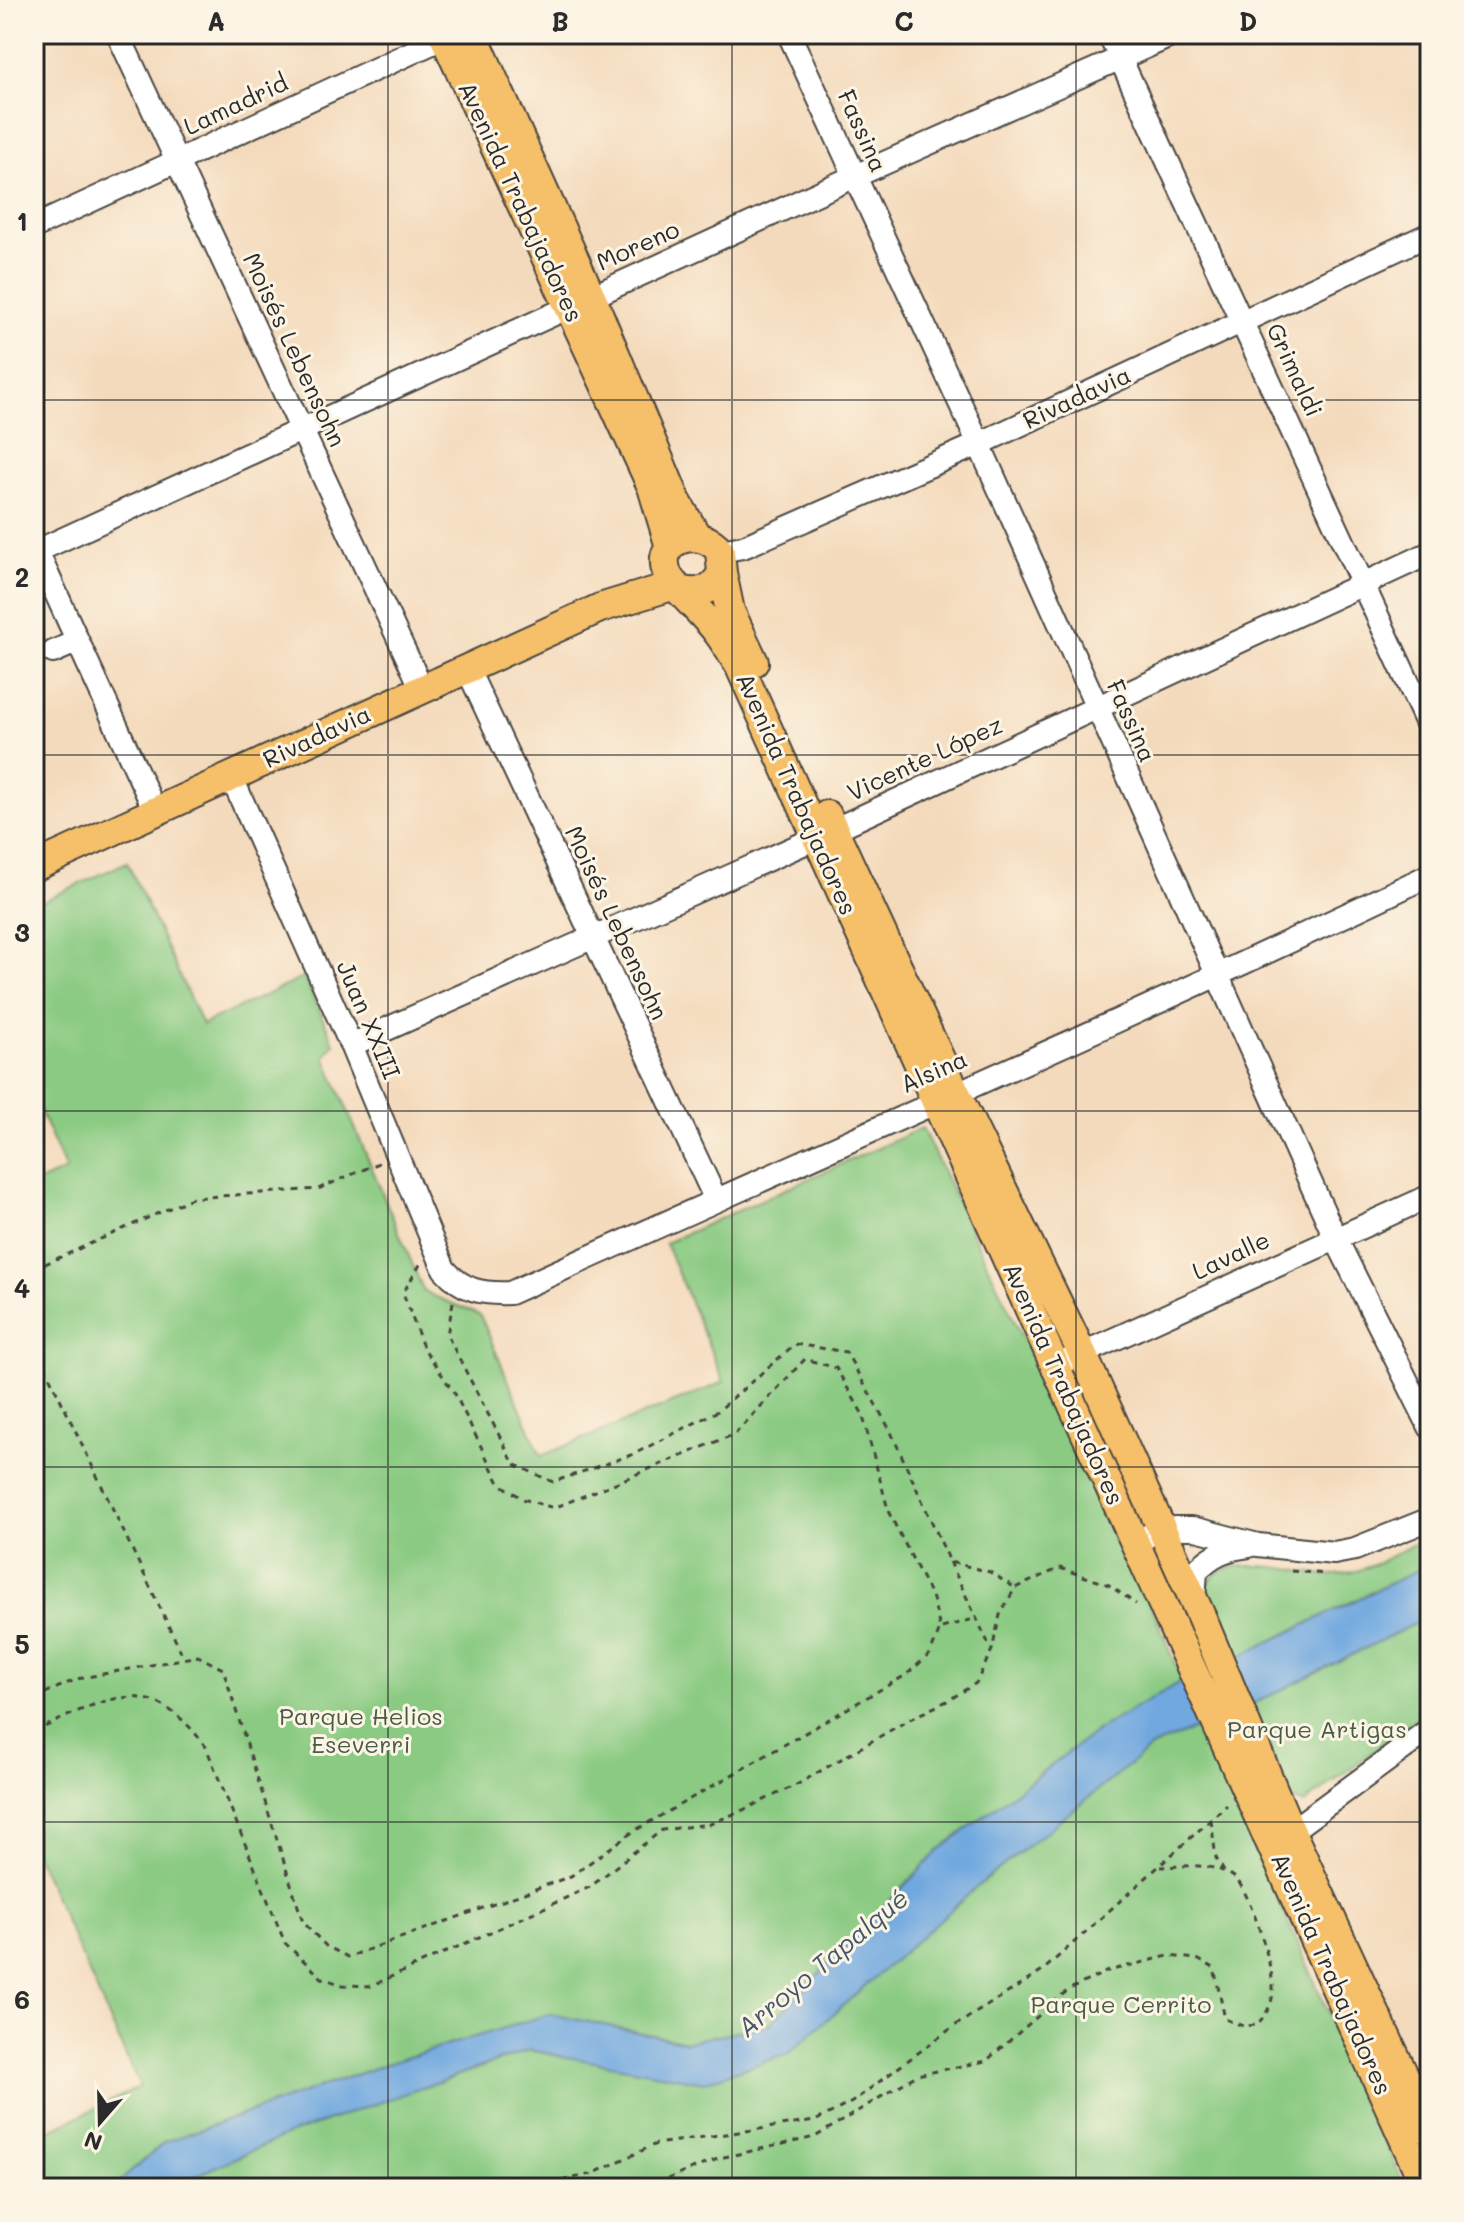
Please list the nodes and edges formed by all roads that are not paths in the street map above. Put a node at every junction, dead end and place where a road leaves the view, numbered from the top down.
1 (118, 34) edge
2 (473, 34) edge
3 (789, 34) edge
4 (1109, 34) edge
5 (1175, 34) edge
6 (450, 35) edge
7 (1120, 59) junction
8 (177, 162) junction
9 (853, 177) junction
10 (34, 227) edge
11 (1430, 234) edge
12 (580, 302) junction
13 (1241, 320) junction
14 (303, 430) junction
15 (979, 444) junction
16 (696, 535) junction
17 (35, 548) edge
18 (668, 552) junction
19 (1430, 553) edge
20 (721, 562) junction
21 (1364, 581) junction
22 (679, 588) junction
23 (600, 608) junction
24 (76, 642) junction
25 (53, 652) dead end
26 (467, 668) junction
27 (422, 689) junction
28 (1098, 709) junction
29 (1430, 730) edge
30 (231, 776) junction
31 (155, 811) junction
32 (825, 834) junction
33 (34, 867) edge
34 (1430, 875) edge
35 (594, 937) junction
36 (1217, 977) junction
37 (351, 1045) junction
38 (944, 1096) junction
39 (1430, 1196) edge
40 (716, 1200) junction
41 (1335, 1237) junction
42 (457, 1284) joint
43 (1082, 1353) junction
44 (1055, 1366) junction
45 (1430, 1427) edge
46 (1430, 1519) edge
47 (1163, 1532) junction
48 (1134, 1540) junction
49 (1258, 1545) junction
50 (1198, 1608) junction
51 (1430, 1729) edge
52 (1248, 1789) junction
53 (1282, 1837) junction
54 (1430, 2131) edge
55 (1426, 2187) edge

1 - 8 street, Moisés Lebensohn
2 - 12 main road, Avenida Trabajadores
3 - 9 street, Fassina
4 - 7 street, Grimaldi
5 - 7 street, Moreno
6 - 8 street, Lamadrid
6 - 12 main road, Avenida Trabajadores
7 - 9 street, Moreno
7 - 13 street, Grimaldi
8 - 10 street, Lamadrid
8 - 14 street, Moisés Lebensohn
9 - 12 street, Moreno
9 - 15 street, Fassina
11 - 13 street, Rivadavia
12 - 14 street, Moreno
12 - 16 main road, Avenida Trabajadores
12 - 18 main road, Avenida Trabajadores
13 - 15 street, Rivadavia
13 - 21 street, Grimaldi
14 - 17 street, Moreno
14 - 27 street, Moisés Lebensohn
15 - 20 street, Rivadavia
15 - 28 street, Fassina
16 - 18 main road
16 - 20 main road
17 - 24 street
18 - 22 main road
18 - 23 main road, Rivadavia
19 - 21 street, Vicente López
20 - 22 main road
20 - 32 main road, Avenida Trabajadores
21 - 28 street, Vicente López
21 - 29 street, Grimaldi
22 - 23 main road, Rivadavia
22 - 32 main road, Avenida Trabajadores
23 - 26 main road, Rivadavia
24 - 25 street
24 - 31 street
26 - 27 main road, Rivadavia
26 - 35 street, Moisés Lebensohn
27 - 30 main road, Rivadavia
28 - 32 street, Vicente López
28 - 36 street, Fassina
30 - 31 main road, Rivadavia
30 - 37 street, Juan XXIII
31 - 33 main road, Rivadavia
32 - 35 street, Vicente López
32 - 38 main road, Avenida Trabajadores
34 - 36 street, Alsina
35 - 37 street, Vicente López
35 - 40 street, Moisés Lebensohn
36 - 38 street, Alsina
36 - 41 street, Fassina
37 - 42 street, Juan XXIII
38 - 40 street, Alsina
38 - 43 main road, Avenida Trabajadores
38 - 44 main road, Avenida Trabajadores
39 - 41 street, Lavalle
40 - 42 street, Alsina
41 - 43 street, Lavalle
41 - 45 street, Fassina
43 - 44 street, Lavalle
43 - 47 main road, Avenida Trabajadores
44 - 48 main road, Avenida Trabajadores
46 - 49 street
47 - 48 street
47 - 49 street
47 - 50 main road, Avenida Trabajadores
48 - 52 main road, Avenida Trabajadores
49 - 50 street
50 - 52 main road, Avenida Trabajadores
51 - 53 street
52 - 53 main road, Avenida Trabajadores
53 - 54 main road, Avenida Trabajadores
53 - 55 main road, Avenida Trabajadores

